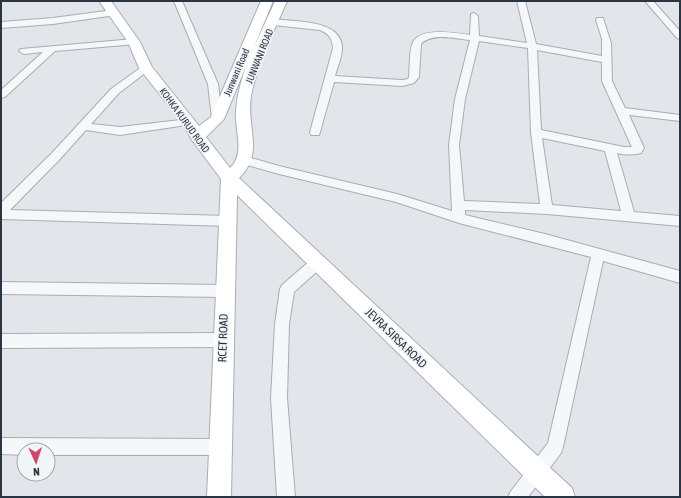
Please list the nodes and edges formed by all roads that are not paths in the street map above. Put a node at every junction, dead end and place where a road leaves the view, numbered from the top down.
1 (105, 1) edge
2 (178, 1) edge
3 (267, 1) edge
4 (281, 1) edge
5 (521, 1) edge
6 (650, 1) edge
7 (113, 13) junction
8 (474, 16) dead end
9 (600, 20) dead end
10 (273, 22) junction
11 (1, 25) edge
12 (680, 36) edge
13 (475, 38) junction
14 (134, 42) junction
15 (532, 46) junction
16 (52, 49) junction
17 (24, 51) dead end
18 (606, 60) junction
19 (146, 68) junction
20 (329, 79) junction
21 (1, 95) edge
22 (620, 111) junction
23 (680, 118) edge
24 (217, 119) junction
25 (189, 122) junction
26 (83, 126) junction
27 (315, 132) dead end
28 (536, 133) junction
29 (244, 135) junction
30 (197, 136) junction
31 (610, 148) junction
32 (244, 160) junction
33 (228, 178) junction
34 (458, 205) junction
35 (547, 209) junction
36 (1, 212) edge
37 (629, 217) junction
38 (459, 218) junction
39 (228, 220) junction
40 (680, 221) edge
41 (598, 255) junction
42 (317, 263) junction
43 (680, 277) edge
44 (1, 288) edge
45 (224, 291) junction
46 (224, 340) junction
47 (1, 341) edge
48 (1, 446) edge
49 (219, 447) junction
50 (536, 472) junction
51 (219, 497) edge
52 (286, 497) edge
53 (517, 497) edge
54 (563, 497) edge

1 - 7 main road, KOHKA KURUD ROAD
2 - 24 street
3 - 24 main road, Junwani Road
4 - 10 main road, JUNWANI ROAD
5 - 15 street
6 - 12 street
7 - 11 street
7 - 14 main road, KOHKA KURUD ROAD
8 - 13 street
9 - 18 street
10 - 20 street
10 - 29 main road, JUNWANI ROAD
13 - 15 street
13 - 20 street
13 - 34 street
14 - 16 street
14 - 19 main road, KOHKA KURUD ROAD
15 - 18 street
15 - 28 street
16 - 17 street
16 - 21 street
18 - 22 street
19 - 25 main road, KOHKA KURUD ROAD
19 - 26 street
20 - 27 street
22 - 23 street
22 - 31 street
24 - 29 main road
24 - 30 main road, Junwani Road
25 - 26 street
25 - 30 main road, KOHKA KURUD ROAD
26 - 36 street
28 - 31 street
28 - 35 street
29 - 32 main road, JUNWANI ROAD
30 - 33 main road, KOHKA KURUD ROAD
31 - 37 street
32 - 33 main road
32 - 38 street
33 - 39 main road, RCET ROAD
33 - 42 main road, JEVRA SIRSA ROAD
34 - 35 street
34 - 38 street
35 - 37 street
36 - 39 street
37 - 40 street
38 - 41 street
39 - 45 main road, RCET ROAD
41 - 43 street
41 - 50 street
42 - 50 main road, JEVRA SIRSA ROAD
42 - 52 street
44 - 45 street
45 - 46 main road, RCET ROAD
46 - 47 street
46 - 49 main road, RCET ROAD
48 - 49 street
49 - 51 main road, RCET ROAD
50 - 53 street
50 - 54 main road, JEVRA SIRSA ROAD

